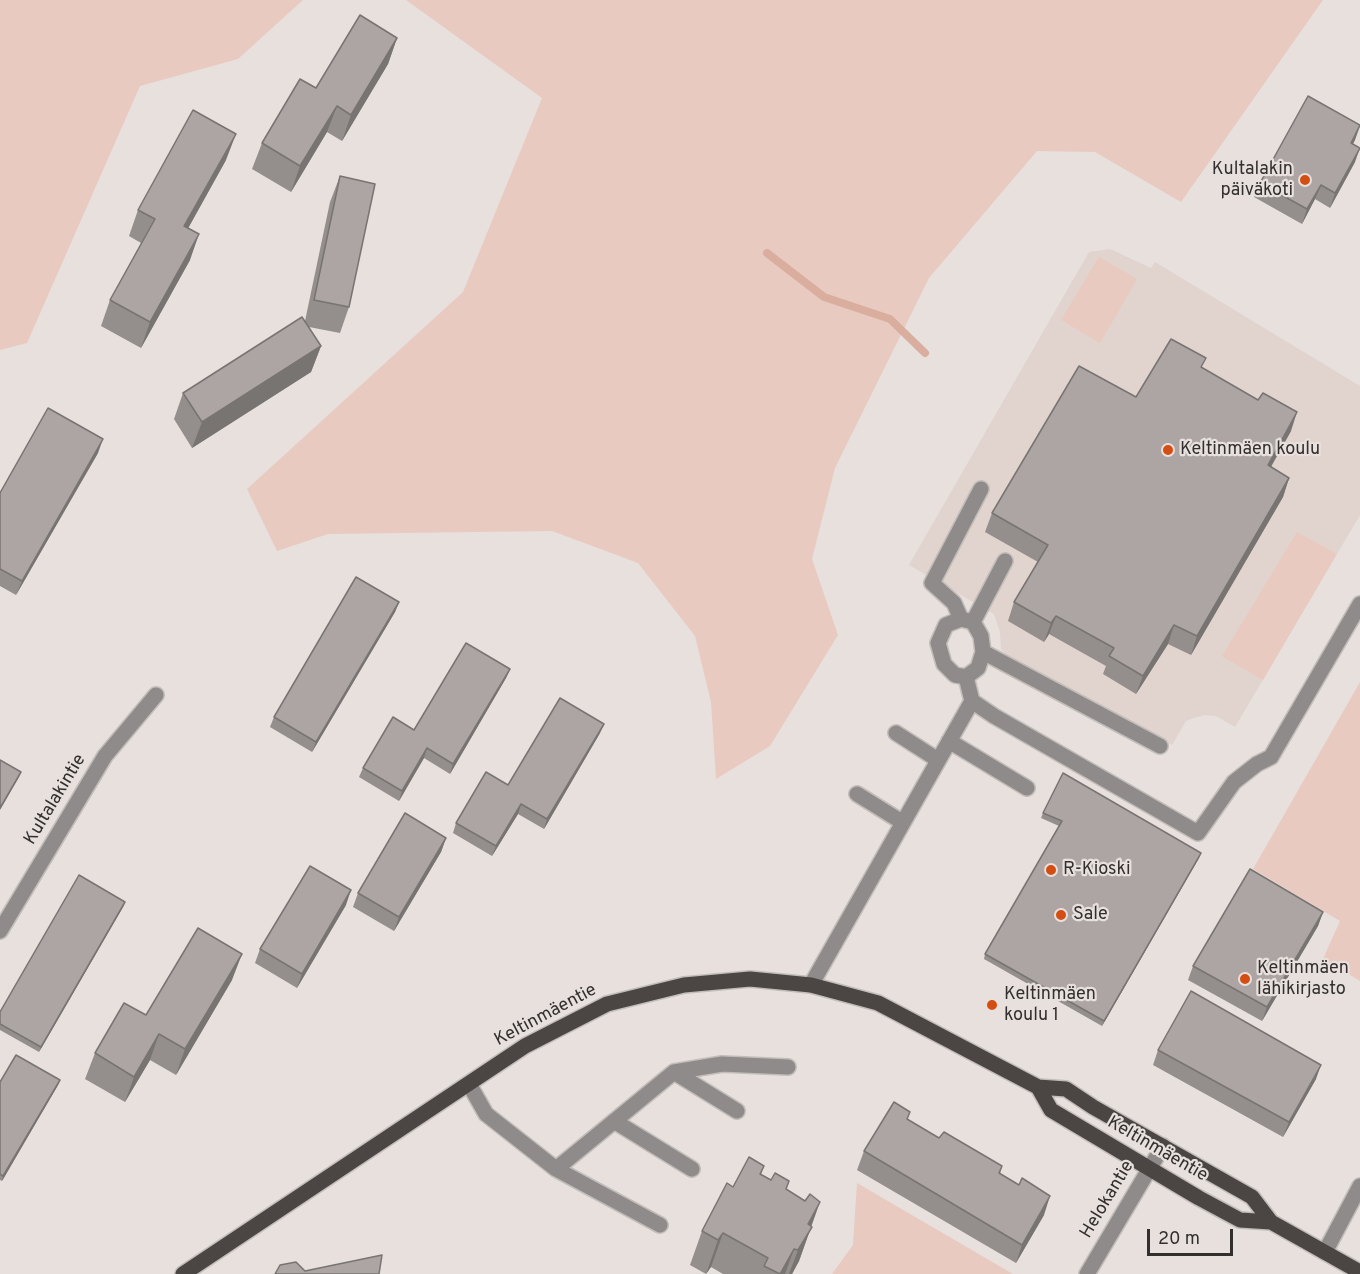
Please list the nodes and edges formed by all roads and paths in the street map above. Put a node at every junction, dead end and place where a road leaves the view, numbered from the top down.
1 (981, 489) dead end
2 (1005, 561) dead end
3 (1360, 604) edge
4 (967, 620) junction
5 (983, 652) junction
6 (966, 677) junction
7 (156, 695) dead end
8 (972, 701) junction
9 (896, 734) dead end
10 (949, 741) junction
11 (1160, 746) dead end
12 (938, 760) junction
13 (1028, 788) dead end
14 (857, 794) dead end
15 (902, 822) junction
16 (0, 931) edge
17 (811, 985) junction
18 (788, 1067) dead end
19 (674, 1072) junction
20 (469, 1084) junction
21 (1038, 1087) junction
22 (737, 1110) dead end
23 (614, 1121) junction
24 (1163, 1146) junction
25 (1150, 1168) junction
26 (556, 1169) junction
27 (692, 1169) dead end
28 (1360, 1186) edge
29 (1271, 1222) junction
30 (660, 1225) dead end
31 (1324, 1252) junction
32 (1360, 1272) edge
33 (183, 1274) edge
34 (1087, 1274) edge

1 - 4 street
2 - 4 street
3 - 8 street
4 - 5 street
4 - 6 street
5 - 6 street
5 - 11 street
6 - 8 street
7 - 16 street, Kultalakintie
8 - 10 street
9 - 12 street
10 - 12 street
10 - 13 street
12 - 15 street
14 - 15 street
15 - 17 street
17 - 20 main road, Keltinmäentie
17 - 21 main road, Keltinmäentie
18 - 19 street
19 - 22 street
19 - 23 street
20 - 26 street
20 - 33 main road, Keltinmäentie
21 - 24 main road, Keltinmäentie
21 - 25 main road, Keltinmäentie
23 - 26 street
23 - 27 street
24 - 25 street, Helokantie
24 - 29 main road, Keltinmäentie
25 - 29 main road, Keltinmäentie
25 - 34 street, Helokantie
26 - 30 street
28 - 31 street
29 - 31 main road, Keltinmäentie
31 - 32 main road, Keltinmäentie

